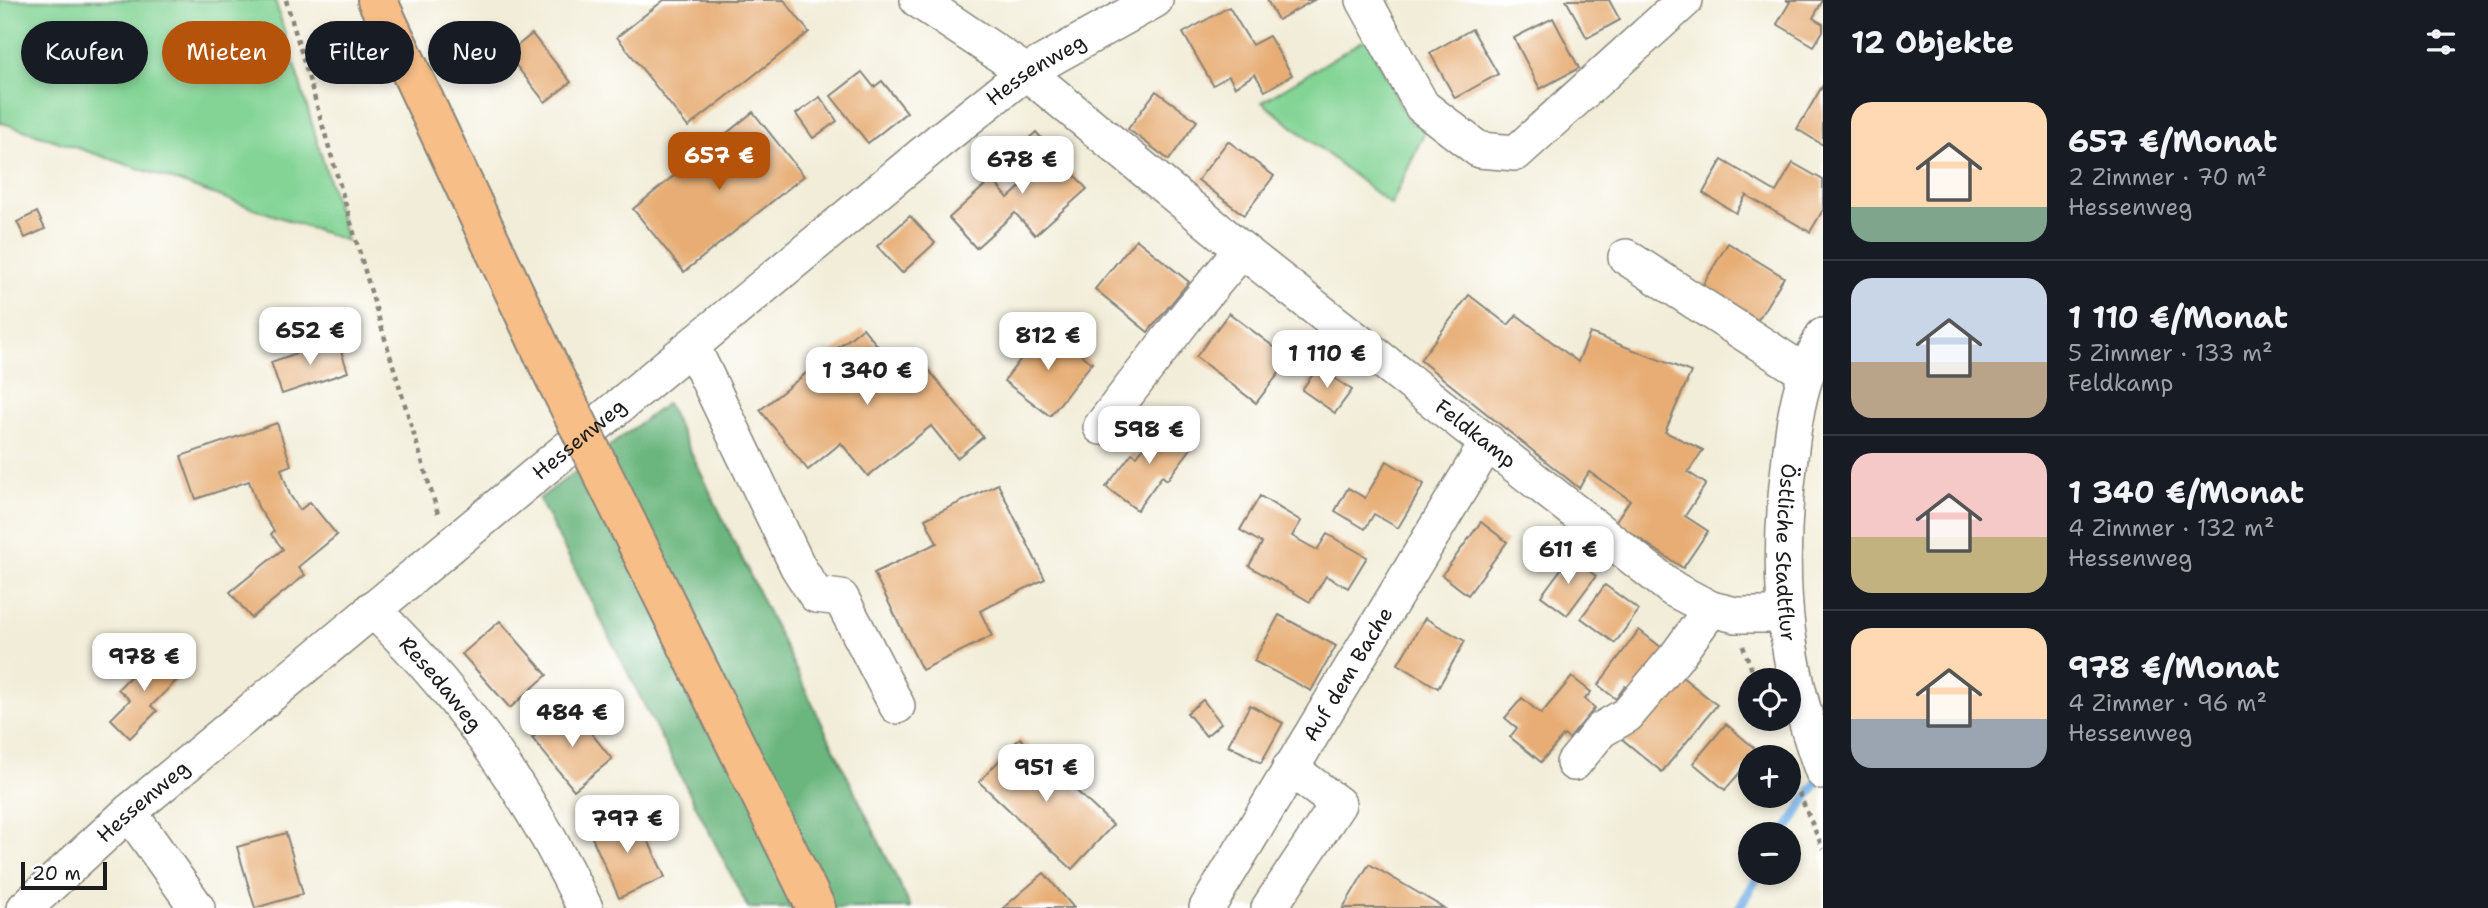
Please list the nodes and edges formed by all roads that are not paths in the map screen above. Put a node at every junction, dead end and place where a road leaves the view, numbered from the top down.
1 (377, 0) edge
2 (918, 0) edge
3 (1155, 0) edge
4 (1364, 0) edge
5 (1685, 0) edge
6 (1026, 72) junction
7 (1242, 250) junction
8 (1626, 257) dead end
9 (1823, 336) edge
10 (692, 346) junction
11 (1806, 373) junction
12 (1101, 427) dead end
13 (1488, 442) junction
14 (372, 609) junction
15 (1711, 609) junction
16 (1784, 615) junction
17 (897, 706) dead end
18 (1574, 763) dead end
19 (1290, 768) junction
20 (1812, 770) edge
21 (129, 813) junction
22 (25, 908) edge
23 (197, 908) edge
24 (585, 908) edge
25 (817, 908) edge
26 (1208, 908) edge
27 (1269, 908) edge

1 - 25 main road, bridge
2 - 6 street, Feldkamp
3 - 6 street, Hessenweg
4 - 5 street
6 - 7 street, Feldkamp
6 - 10 street, Hessenweg
7 - 12 street
7 - 13 street, Feldkamp
8 - 11 street
9 - 11 street, Östliche Stadtflur
10 - 14 street, Hessenweg
10 - 17 street
11 - 16 street, Östliche Stadtflur
13 - 15 street, Feldkamp
13 - 19 street, Auf dem Bache
14 - 21 street, Hessenweg
14 - 24 street, Resedaweg
15 - 16 street, Feldkamp
15 - 18 street
16 - 20 street, Östliche Stadtflur
19 - 26 street, Auf dem Bache
19 - 27 street
21 - 22 street, Hessenweg
21 - 23 street

